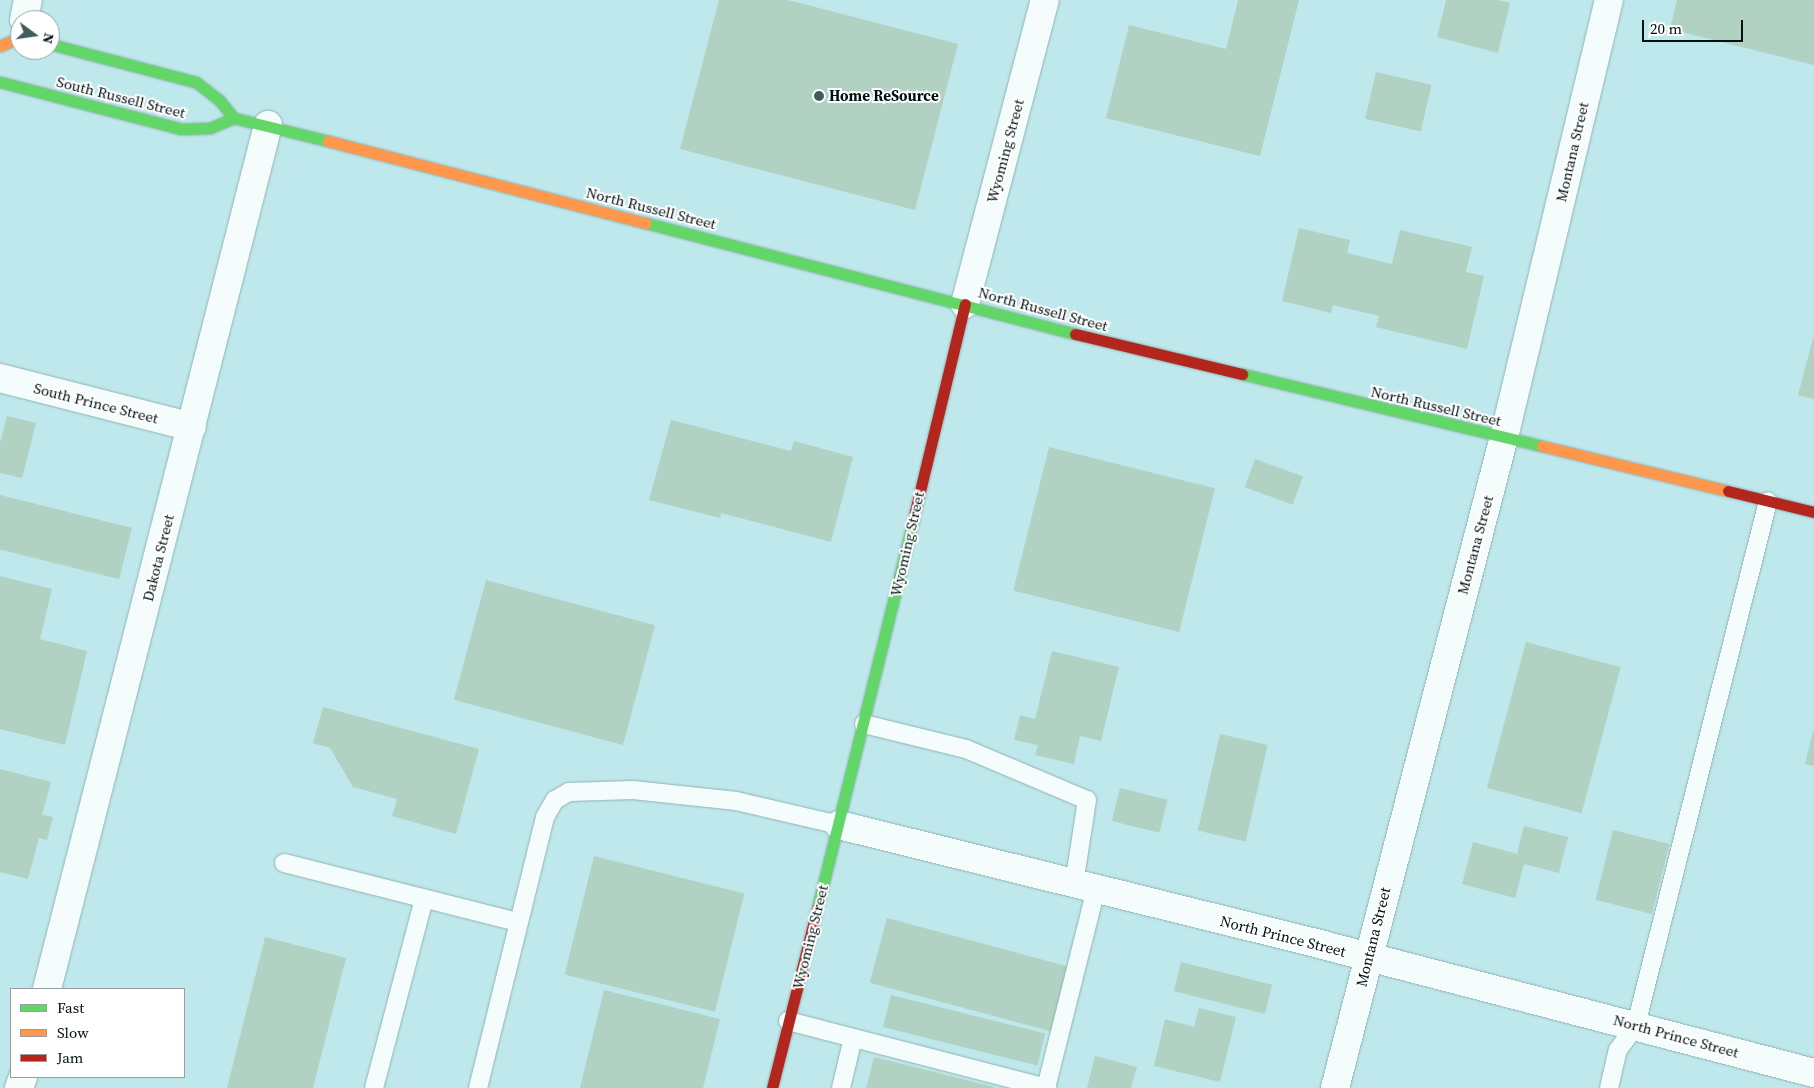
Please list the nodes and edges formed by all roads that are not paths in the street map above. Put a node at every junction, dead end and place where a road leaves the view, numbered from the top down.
1 (1045, 0) edge
2 (1608, 0) edge
3 (60, 47) edge
4 (0, 82) edge
5 (234, 118) junction
6 (268, 126) junction
7 (965, 304) junction
8 (0, 378) edge
9 (192, 427) junction
10 (1504, 437) junction
11 (1768, 501) junction
12 (1814, 512) edge
13 (864, 724) junction
14 (839, 825) junction
15 (284, 864) dead end
16 (1085, 887) junction
17 (424, 899) junction
18 (518, 922) junction
19 (1369, 957) junction
20 (47, 988) edge
21 (788, 1021) junction
22 (1636, 1025) junction
23 (853, 1038) junction
24 (1814, 1073) edge
25 (374, 1088) edge
26 (478, 1088) edge
27 (772, 1088) edge
28 (841, 1088) edge
29 (1046, 1088) edge
30 (1335, 1088) edge
31 (1609, 1088) edge

1 - 7 street, Wyoming Street
2 - 10 street, Montana Street
3 - 5 main road
4 - 5 main road, South Russell Street
5 - 6 main road
6 - 7 main road, North Russell Street
6 - 9 street, Dakota Street
7 - 10 main road, North Russell Street
7 - 13 main road, Wyoming Street
8 - 9 street, South Prince Street
9 - 20 street, Dakota Street
10 - 11 main road, North Russell Street
10 - 19 street, Montana Street
11 - 12 main road, North Russell Street
11 - 22 lane
13 - 14 main road, Wyoming Street
13 - 16 lane
14 - 16 street, North Prince Street
14 - 18 lane
14 - 21 main road, Wyoming Street
15 - 17 lane
16 - 19 street, North Prince Street
16 - 29 lane
17 - 18 lane
17 - 25 lane
18 - 26 lane
19 - 22 street, North Prince Street
19 - 30 street, Montana Street
21 - 23 lane
21 - 27 main road, Wyoming Street
22 - 24 street, North Prince Street
22 - 31 lane
23 - 28 lane
23 - 29 lane

